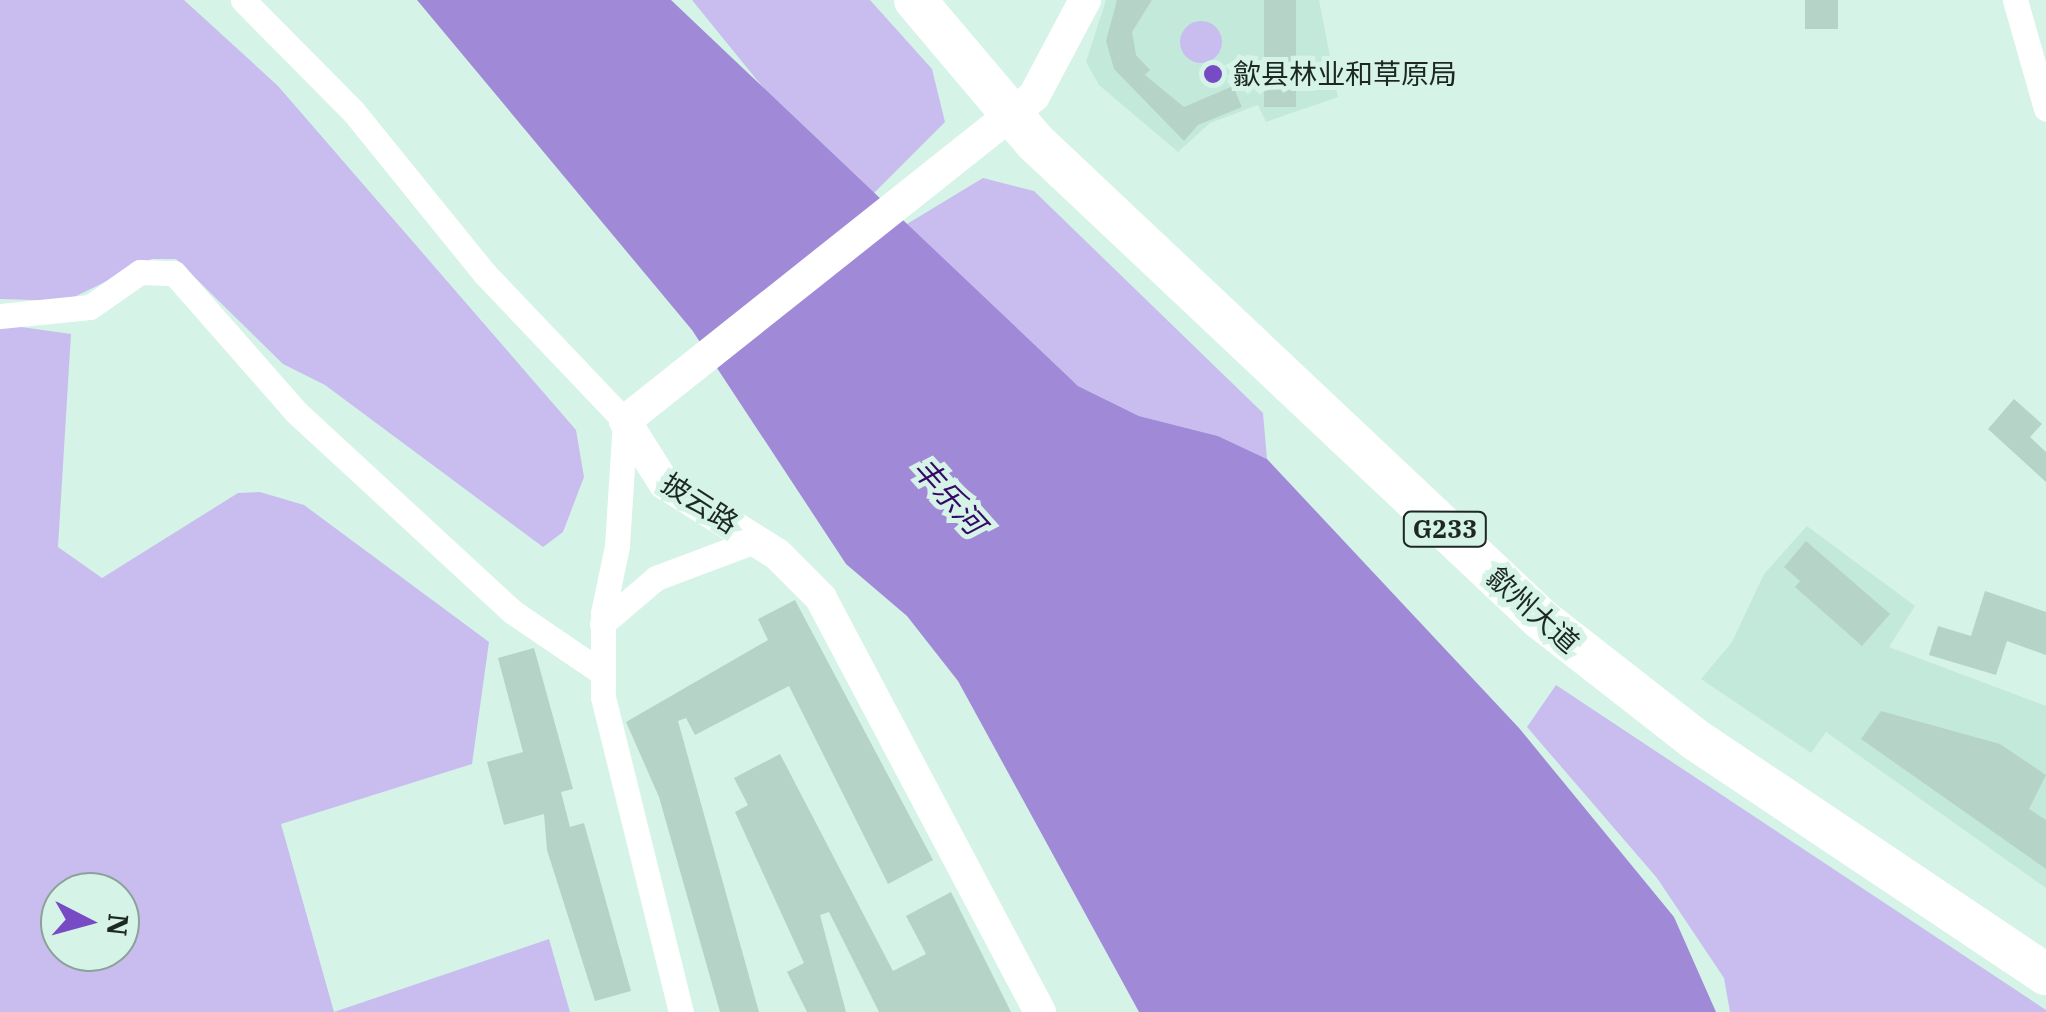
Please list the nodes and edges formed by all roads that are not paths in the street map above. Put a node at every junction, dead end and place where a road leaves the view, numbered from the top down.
1 (244, 0) edge
2 (915, 0) edge
3 (950, 0) edge
4 (1085, 0) edge
5 (2015, 0) edge
6 (1022, 105) junction
7 (2046, 110) edge
8 (0, 316) edge
9 (625, 420) junction
10 (758, 540) junction
11 (602, 624) junction
12 (601, 672) junction
13 (2046, 940) edge
14 (2046, 974) edge
15 (681, 1012) edge
16 (1040, 1012) edge

1 - 9 street, 披云路
2 - 6 highway, 歙州大道 / G233
3 - 6 highway, 歙州大道 / G233
4 - 6 street
5 - 7 street
6 - 9 street
6 - 13 highway, 歙州大道 / G233
6 - 14 highway, 歙州大道 / G233
8 - 12 street
9 - 10 street, 披云路
9 - 11 street
10 - 11 street
10 - 16 street, 披云路
11 - 12 street
12 - 15 street

